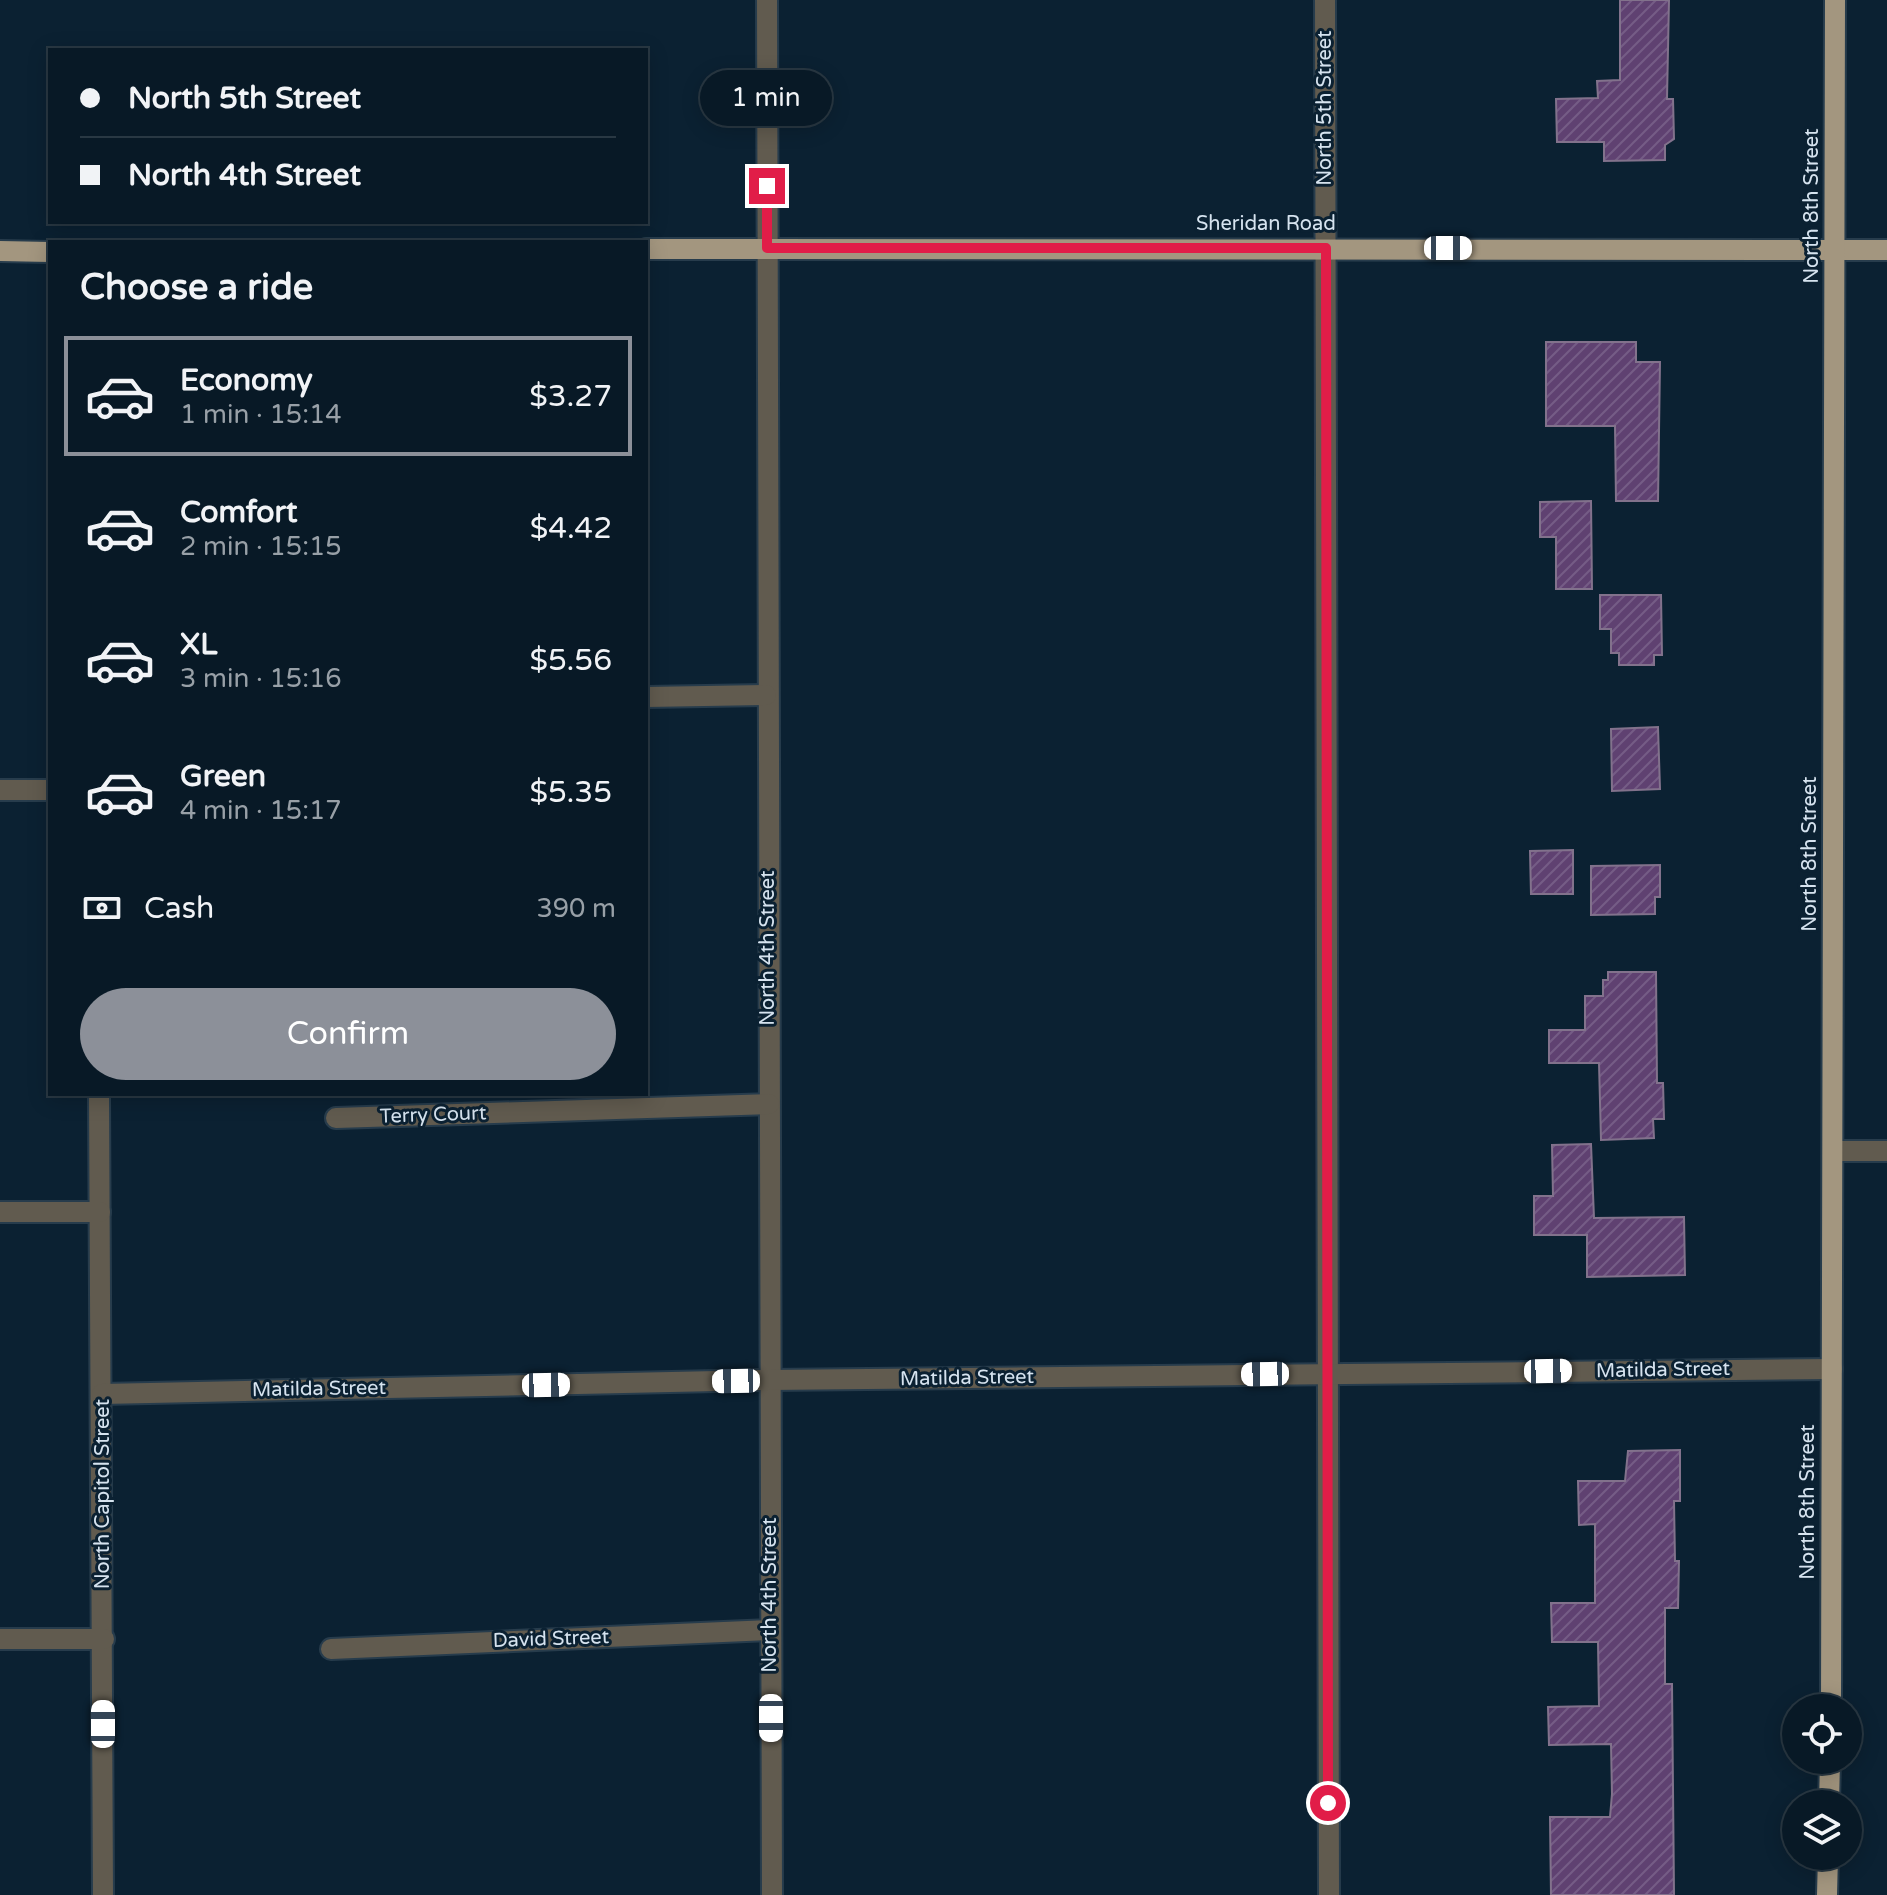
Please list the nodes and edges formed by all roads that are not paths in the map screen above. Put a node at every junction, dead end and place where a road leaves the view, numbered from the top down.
1 (767, 0) edge
2 (1325, 0) edge
3 (1835, 0) edge
4 (767, 248) junction
5 (1326, 248) junction
6 (648, 249) edge
7 (1837, 250) junction
8 (1887, 250) edge
9 (0, 251) edge
10 (48, 252) edge
11 (766, 695) junction
12 (648, 697) edge
13 (0, 790) edge
14 (48, 790) edge
15 (99, 1096) edge
16 (769, 1104) junction
17 (336, 1118) dead end
18 (1833, 1151) junction
19 (1887, 1151) edge
20 (0, 1212) edge
21 (100, 1212) junction
22 (1832, 1369) junction
23 (1327, 1373) junction
24 (768, 1380) junction
25 (102, 1394) junction
26 (770, 1630) junction
27 (0, 1639) edge
28 (104, 1639) junction
29 (331, 1649) dead end
30 (1831, 1694) edge
31 (1828, 1870) edge
32 (103, 1895) edge
33 (772, 1895) edge
34 (1329, 1895) edge
35 (1827, 1895) edge

1 - 4 street, North 4th Street
2 - 5 street, North 5th Street
3 - 7 main road, North 8th Street
4 - 5 main road, Sheridan Road
4 - 6 main road, Sheridan Road
4 - 11 street, North 4th Street
5 - 7 main road, Sheridan Road
5 - 23 street, North 5th Street
7 - 8 main road, Sheridan Road
7 - 18 main road, North 8th Street
9 - 10 main road
11 - 12 street
11 - 16 street, North 4th Street
13 - 14 street
15 - 21 street, North Capitol Street
16 - 17 street, Terry Court
16 - 24 street, North 4th Street
18 - 19 street
18 - 22 main road, North 8th Street
20 - 21 street
21 - 25 street, North Capitol Street
22 - 23 street, Matilda Street
22 - 30 main road, North 8th Street
23 - 24 street, Matilda Street
23 - 34 street, North 5th Street
24 - 25 street, Matilda Street
24 - 26 street, North 4th Street
25 - 28 street, North Capitol Street
26 - 29 street, David Street
26 - 33 street, North 4th Street
27 - 28 street
28 - 32 street, North Capitol Street
31 - 35 main road

